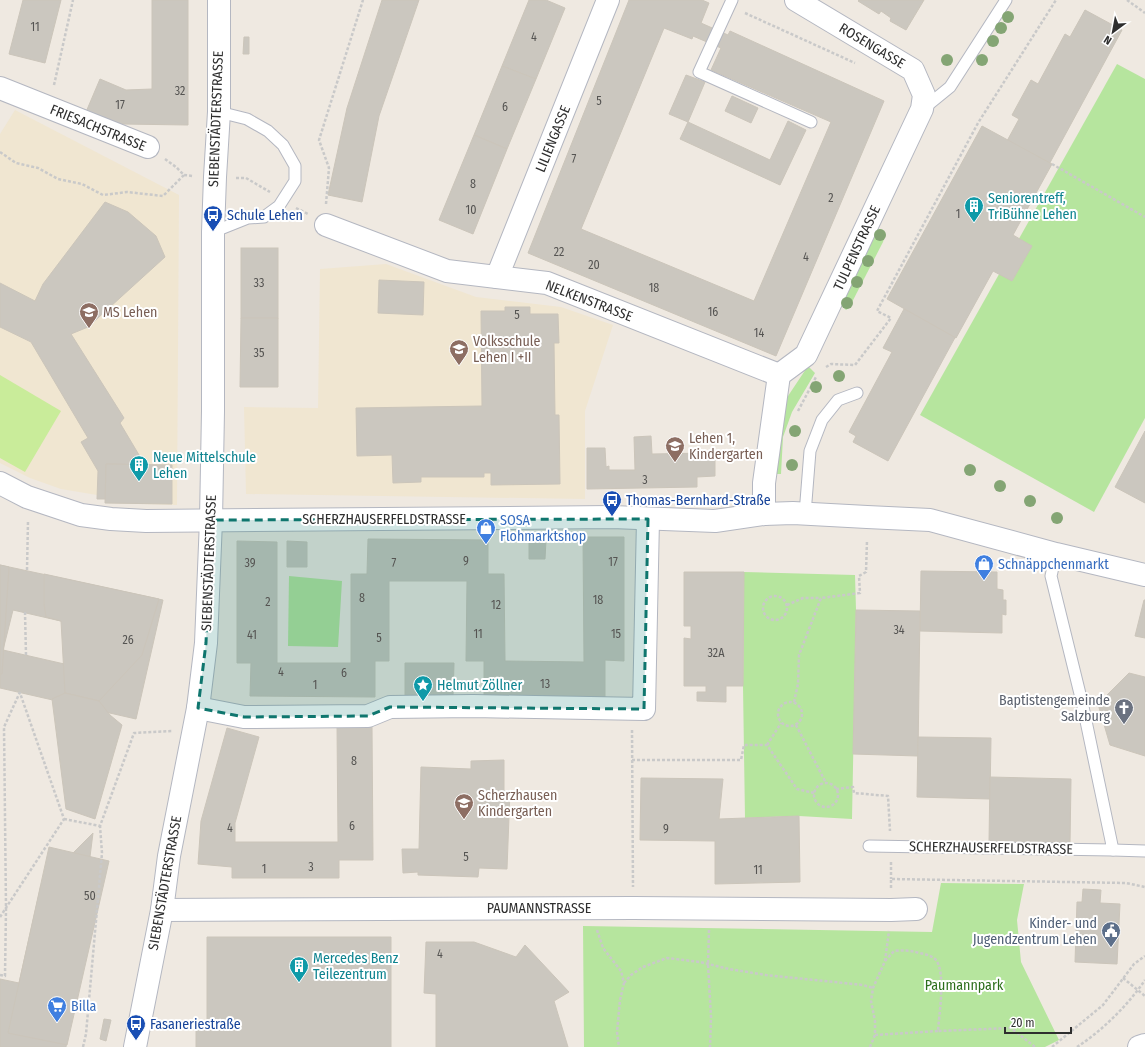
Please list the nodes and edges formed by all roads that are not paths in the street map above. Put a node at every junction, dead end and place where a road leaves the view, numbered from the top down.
1 (219, 0) edge
2 (608, 0) edge
3 (796, 0) edge
4 (1006, 0) edge
5 (730, 3) edge
6 (0, 88) edge
7 (922, 109) junction
8 (219, 112) junction
9 (811, 122) dead end
10 (148, 147) road end
11 (326, 225) road end
12 (214, 232) junction
13 (497, 277) junction
14 (779, 375) junction
15 (856, 392) dead end
16 (0, 483) edge
17 (764, 514) junction
18 (805, 514) junction
19 (648, 519) junction
20 (211, 520) junction
21 (1056, 554) junction
22 (1145, 575) edge
23 (198, 708) junction
24 (868, 846) dead end
25 (1112, 850) junction
26 (1145, 851) edge
27 (916, 909) dead end
28 (162, 910) junction
29 (1145, 1045) edge
30 (135, 1047) edge
31 (1138, 1047) edge

1 - 8 street, SIEBENSTÄDTERSTRASSE
2 - 13 street, LILIENGASSE
3 - 7 street, ROSENGASSE
4 - 7 lane, TULPENSTRASSE
5 - 9 lane
6 - 10 street, FRIESACHSTRASSE
7 - 14 street, TULPENSTRASSE
8 - 12 street, SIEBENSTÄDTERSTRASSE
8 - 12 lane
11 - 13 street, NELKENSTRASSE
12 - 20 street, SIEBENSTÄDTERSTRASSE
13 - 14 street, NELKENSTRASSE
14 - 17 street
15 - 18 lane
16 - 20 street, SCHERZHAUSERFELDSTRASSE
17 - 18 street, SCHERZHAUSERFELDSTRASSE
17 - 19 street, SCHERZHAUSERFELDSTRASSE
18 - 21 street, SCHERZHAUSERFELDSTRASSE
19 - 20 street, SCHERZHAUSERFELDSTRASSE
19 - 23 street
20 - 23 street, SIEBENSTÄDTERSTRASSE
21 - 22 street, SCHERZHAUSERFELDSTRASSE
21 - 25 lane
23 - 28 street, SIEBENSTÄDTERSTRASSE
24 - 25 lane, SCHERZHAUSERFELDSTRASSE
25 - 26 lane, SCHERZHAUSERFELDSTRASSE
27 - 28 street, PAUMANNSTRASSE
28 - 30 street, SIEBENSTÄDTERSTRASSE
29 - 31 street

